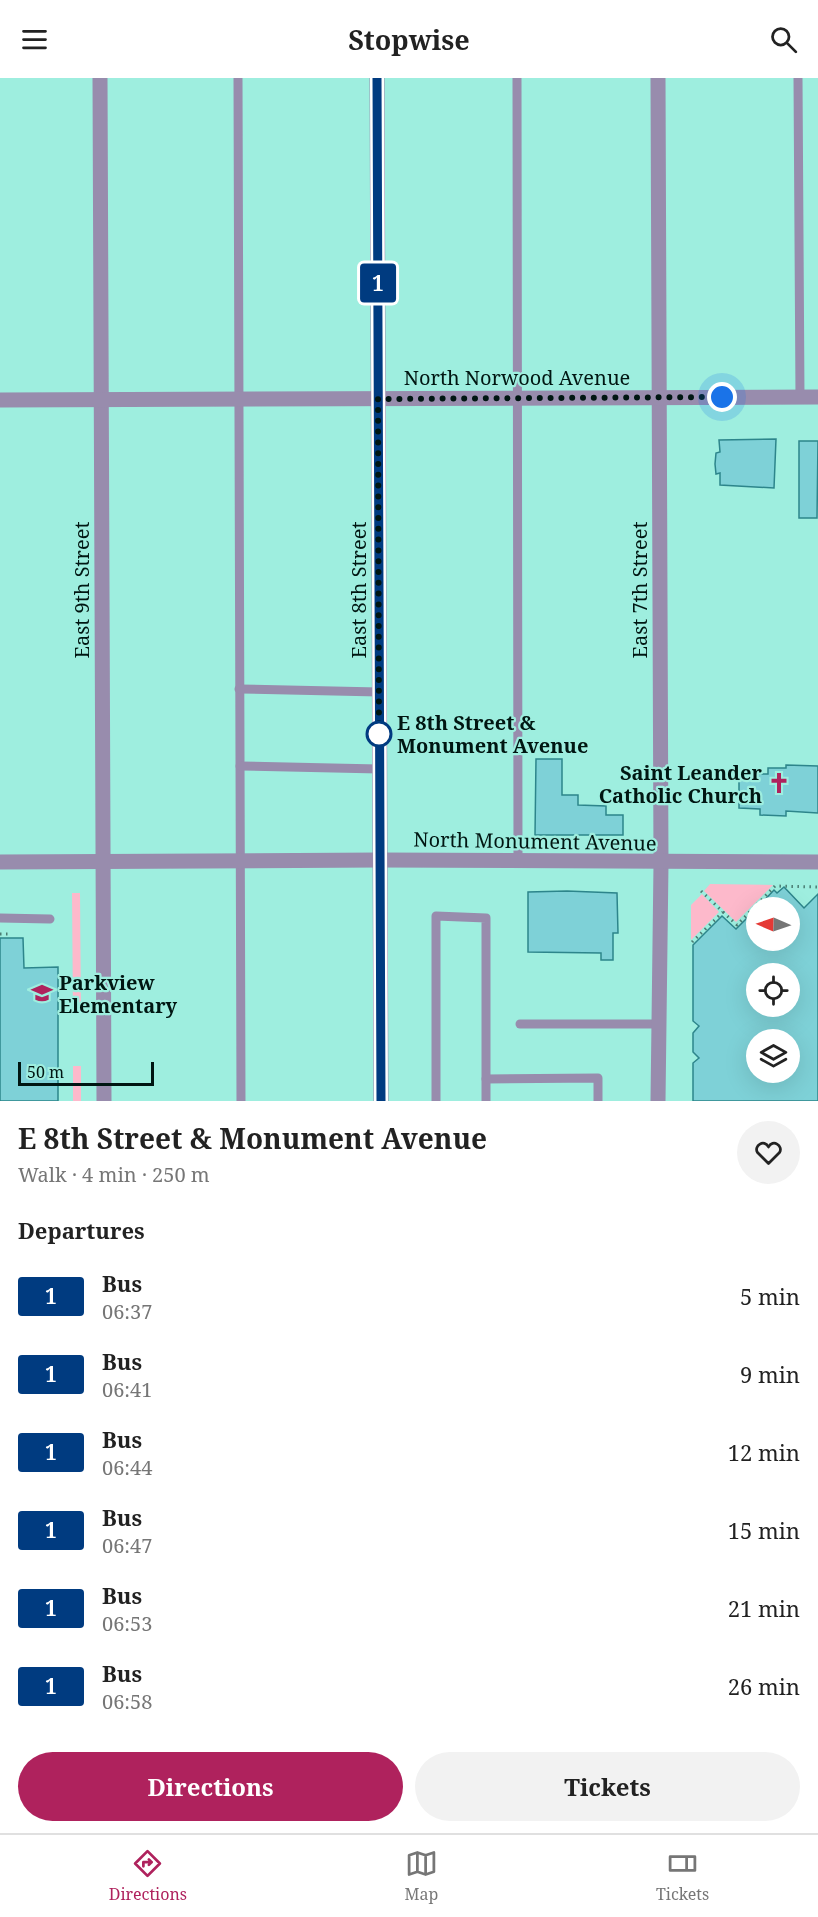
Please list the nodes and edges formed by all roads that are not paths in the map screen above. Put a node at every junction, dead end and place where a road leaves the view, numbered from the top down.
1 (100, 78) edge
2 (238, 78) edge
3 (377, 78) edge
4 (517, 78) edge
5 (658, 78) edge
6 (798, 78) edge
7 (800, 397) junction
8 (818, 397) edge
9 (518, 398) junction
10 (659, 398) junction
11 (100, 399) junction
12 (239, 399) junction
13 (378, 399) junction
14 (0, 400) edge
15 (239, 689) junction
16 (379, 692) junction
17 (240, 766) junction
18 (379, 769) junction
19 (380, 860) junction
20 (240, 861) junction
21 (518, 861) junction
22 (0, 862) edge
23 (104, 862) junction
24 (818, 862) edge
25 (661, 864) junction
26 (0, 918) edge
27 (50, 919) dead end
28 (520, 1024) dead end
29 (661, 1024) junction
30 (486, 1079) junction
31 (104, 1101) edge
32 (242, 1101) edge
33 (381, 1101) edge
34 (436, 1101) edge
35 (486, 1101) edge
36 (598, 1101) edge
37 (658, 1101) edge

1 - 11 street, East 9th Street
2 - 12 lane
3 - 13 street, East 8th Street
4 - 9 lane
5 - 10 street, East 7th Street
6 - 7 lane
7 - 8 street, North Norwood Avenue
7 - 10 street, North Norwood Avenue
9 - 10 street, North Norwood Avenue
9 - 13 street, North Norwood Avenue
9 - 21 lane
10 - 25 street, East 7th Street
11 - 12 street, North Norwood Avenue
11 - 14 street, North Norwood Avenue
11 - 23 street, East 9th Street
12 - 13 street, North Norwood Avenue
12 - 15 lane
13 - 16 street, East 8th Street
15 - 16 lane
15 - 17 lane
16 - 18 street, East 8th Street
17 - 18 lane
17 - 20 lane
18 - 19 street, East 8th Street
19 - 20 street, North Monument Avenue
19 - 21 street, North Monument Avenue
19 - 33 street, East 8th Street
20 - 23 street, North Monument Avenue
20 - 32 lane
21 - 25 street, North Monument Avenue
22 - 23 street, North Monument Avenue
23 - 31 street, East 9th Street
24 - 25 street, North Monument Avenue
25 - 29 street, East 7th Street
26 - 27 lane
28 - 29 lane
29 - 37 street, East 7th Street
30 - 34 lane
30 - 35 lane
30 - 36 lane

